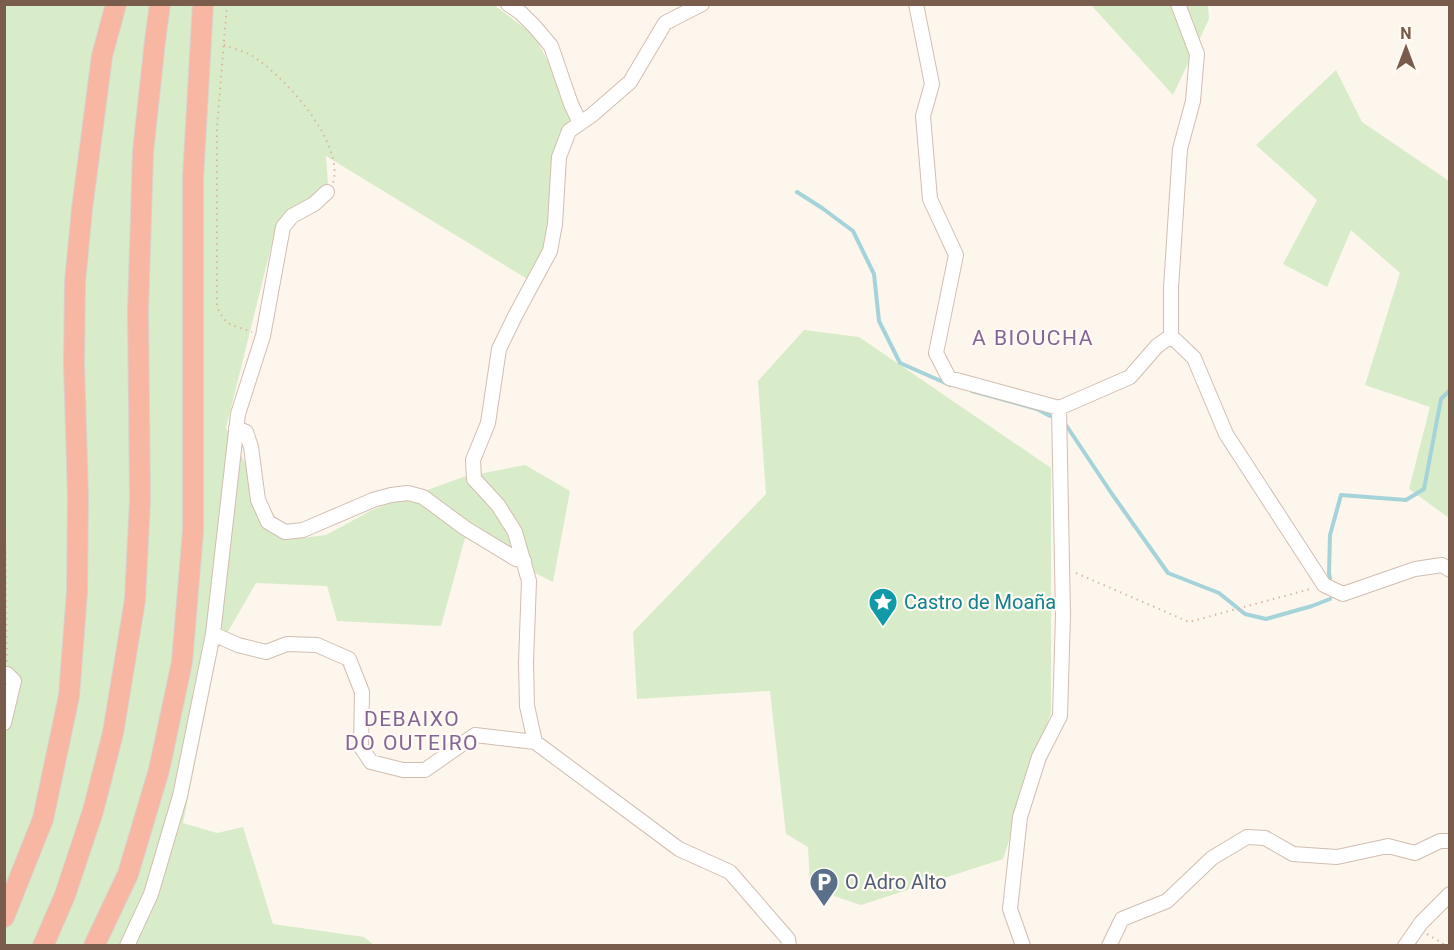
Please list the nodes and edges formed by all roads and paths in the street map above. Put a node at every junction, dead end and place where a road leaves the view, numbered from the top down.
1 (116, 4) edge
2 (160, 4) edge
3 (203, 4) edge
4 (227, 4) edge
5 (508, 4) edge
6 (702, 4) edge
7 (916, 4) edge
8 (1178, 4) edge
9 (224, 45) junction
10 (580, 123) junction
11 (327, 192) joint
12 (263, 336) junction
13 (1171, 336) junction
14 (1059, 408) junction
15 (236, 428) junction
16 (4, 450) edge
17 (524, 561) junction
18 (1062, 567) junction
19 (1449, 570) edge
20 (1324, 585) junction
21 (213, 634) junction
22 (6, 674) edge
23 (4, 723) edge
24 (535, 742) junction
25 (1449, 841) edge
26 (1449, 894) edge
27 (4, 917) edge
28 (1417, 928) junction
29 (791, 941) edge
30 (43, 945) edge
31 (94, 945) edge
32 (127, 945) edge
33 (1023, 945) edge
34 (1109, 945) edge
35 (1405, 945) edge
36 (1447, 945) edge

1 - 27 highway
2 - 30 highway
3 - 31 highway
4 - 9 path
5 - 10 street
6 - 10 street
7 - 14 street
8 - 13 street
9 - 11 path
9 - 12 path
10 - 17 street
11 - 12 street
12 - 15 street
13 - 14 street
13 - 20 street
14 - 18 street
15 - 17 street
15 - 21 street
16 - 22 path
17 - 24 street
18 - 20 path
18 - 33 street
19 - 20 street
21 - 24 street
21 - 32 street
22 - 23 street
24 - 29 street
25 - 34 street
26 - 28 street
28 - 35 street
28 - 36 path

